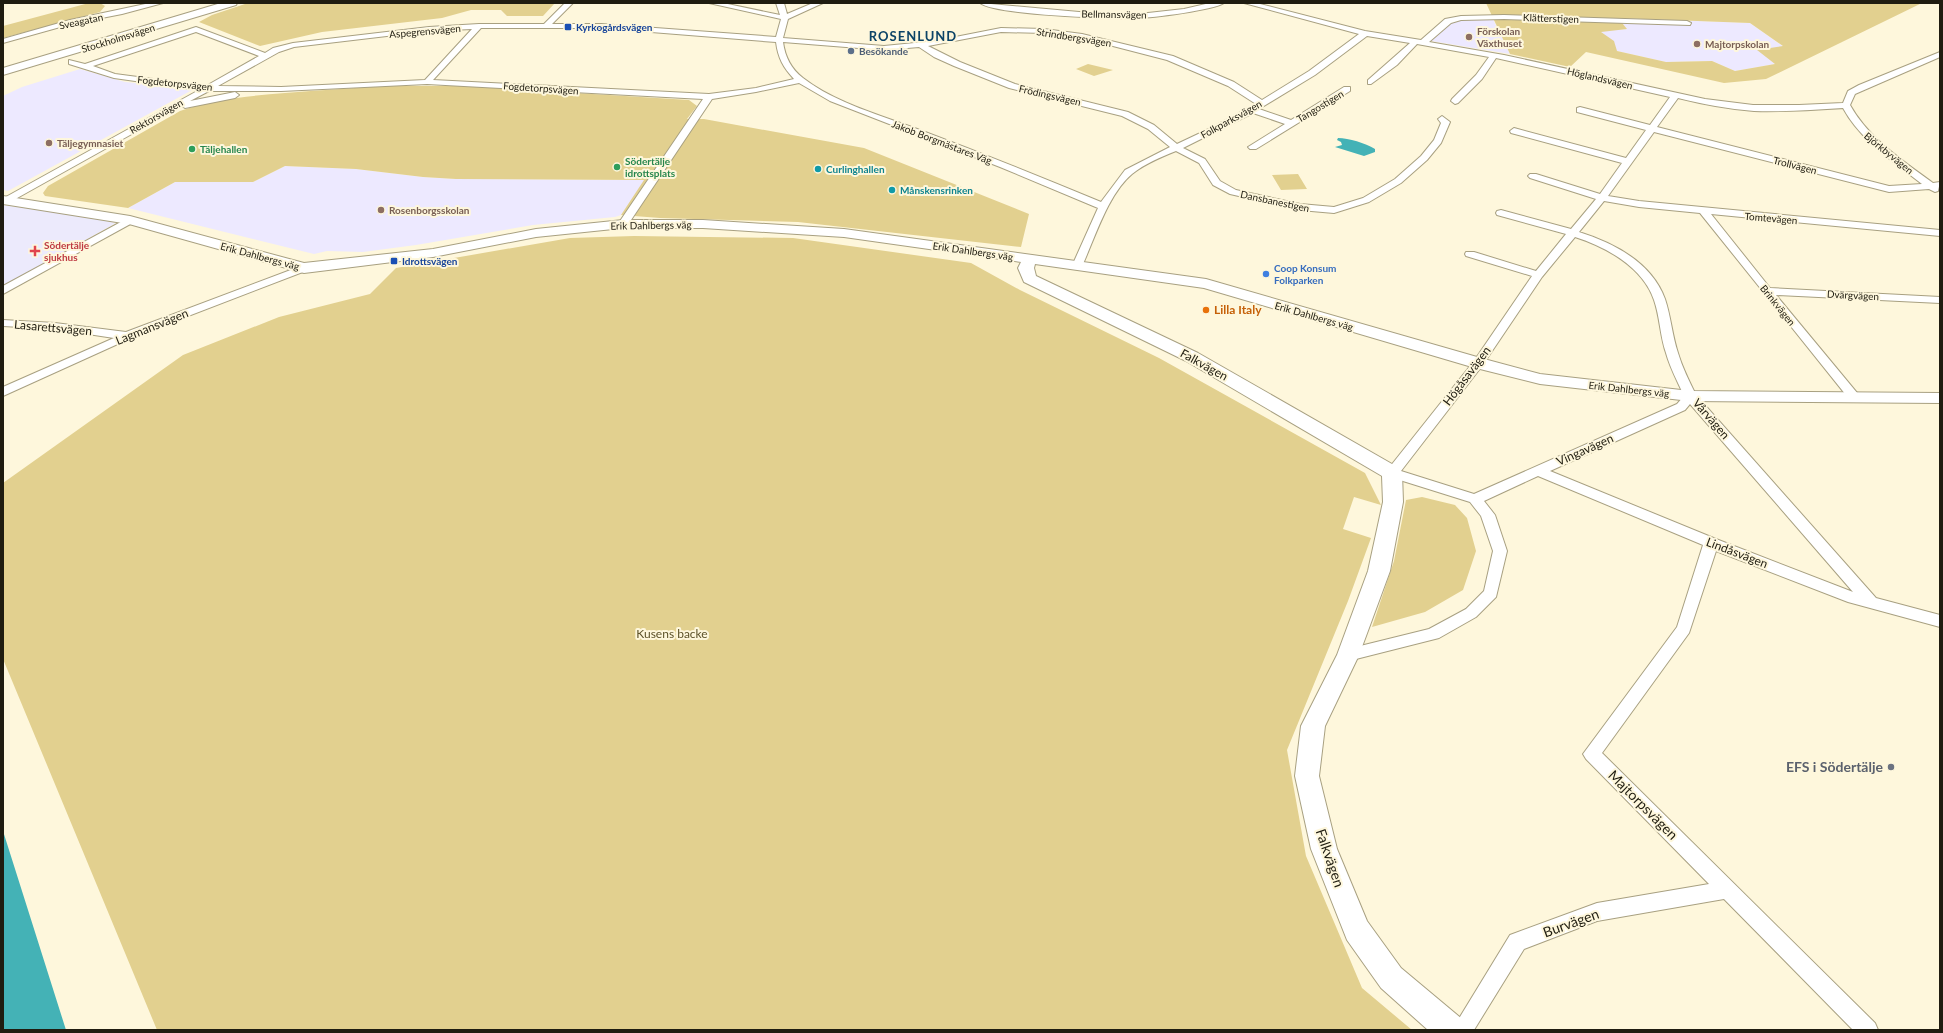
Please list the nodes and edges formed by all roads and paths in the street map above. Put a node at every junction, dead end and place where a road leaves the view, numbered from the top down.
1 (159, 3) edge
2 (220, 3) edge
3 (232, 3) edge
4 (569, 3) edge
5 (713, 3) edge
6 (780, 3) edge
7 (819, 3) edge
8 (984, 3) edge
9 (1220, 3) edge
10 (1248, 3) edge
11 (785, 18) junction
12 (1687, 23) dead end
13 (547, 25) junction
14 (479, 26) junction
15 (1365, 33) junction
16 (779, 40) junction
17 (3, 41) edge
18 (1419, 43) junction
19 (921, 45) junction
20 (1940, 54) edge
21 (263, 56) junction
22 (1494, 56) junction
23 (72, 62) dead end
24 (84, 67) junction
25 (3, 68) edge
26 (3, 72) edge
27 (800, 80) junction
28 (427, 82) junction
29 (1371, 82) dead end
30 (206, 88) junction
31 (281, 89) junction
32 (1347, 89) dead end
33 (1675, 96) junction
34 (709, 97) junction
35 (1455, 101) dead end
36 (1262, 103) junction
37 (1846, 105) junction
38 (1250, 109) junction
39 (1580, 110) dead end
40 (162, 113) junction
41 (1442, 119) dead end
42 (1292, 123) junction
43 (1651, 129) junction
44 (1514, 131) dead end
45 (1253, 147) dead end
46 (1177, 148) junction
47 (1628, 162) junction
48 (1533, 176) dead end
49 (1936, 186) edge
50 (1940, 194) edge
51 (1602, 198) junction
52 (5, 200) edge
53 (1104, 206) junction
54 (1704, 212) junction
55 (1501, 213) dead end
56 (130, 220) junction
57 (622, 224) junction
58 (1940, 233) edge
59 (1573, 234) junction
60 (1470, 254) dead end
61 (1030, 259) junction
62 (1077, 266) junction
63 (304, 268) junction
64 (1538, 276) junction
65 (3, 291) edge
66 (1766, 291) junction
67 (1940, 300) edge
68 (3, 322) edge
69 (127, 336) junction
70 (1478, 363) junction
71 (3, 392) edge
72 (1690, 396) junction
73 (1854, 397) junction
74 (1940, 398) edge
75 (1538, 472) junction
76 (1392, 473) junction
77 (1475, 499) junction
78 (1711, 543) junction
79 (1872, 604) junction
80 (1940, 622) edge
81 (1348, 655) junction
82 (1727, 890) junction
83 (1451, 1030) edge
84 (1462, 1030) edge
85 (1868, 1030) edge

1 - 17 street, Sveagatan
2 - 25 street, Stockholmsvägen
3 - 26 street, Stockholmsvägen
4 - 13 street
5 - 11 street
6 - 11 street
7 - 11 street
8 - 9 street, Bellmansvägen
10 - 15 street, Höglandsvägen
11 - 16 street, Jakob Borgmästares Väg
12 - 18 street, Klätterstigen
13 - 14 street, Aspegrensvägen
13 - 16 street, Aspegrensvägen
14 - 21 street, Aspegrensvägen
14 - 28 street
15 - 18 street, Höglandsvägen
15 - 36 street, Folkparksvägen
16 - 19 street, Strindbergsvägen
16 - 27 street, Jakob Borgmästares Väg
18 - 22 street, Höglandsvägen
18 - 29 street, Klätterstigen
19 - 36 street, Strindbergsvägen
19 - 46 street, Frödingsvägen
20 - 37 street
21 - 24 street
21 - 30 street, Rektorsvägen
22 - 33 street, Höglandsvägen
22 - 35 street
23 - 24 street, Fogdetorpsvägen
24 - 30 street, Fogdetorpsvägen
27 - 34 street, Fogdetorpsvägen
27 - 53 street, Jakob Borgmästares Väg
28 - 31 street, Fogdetorpsvägen
28 - 34 street, Fogdetorpsvägen
30 - 31 street, Fogdetorpsvägen
30 - 40 street, Rektorsvägen
31 - 40 street, Fogdetorpsvägen
32 - 42 street, Tangostigen
33 - 37 street, Höglandsvägen
33 - 43 street, Högåsavägen
34 - 57 street
36 - 38 street, Folkparksvägen
37 - 49 street, Björkbyvägen
38 - 42 street, Tangostigen
38 - 46 street, Folkparksvägen
39 - 43 street
40 - 52 street, Rektorsvägen
41 - 46 street, Dansbanestigen
42 - 45 street, Tangostigen
43 - 47 street, Högåsavägen
43 - 49 street, Trollvägen
44 - 47 street
46 - 53 street, Folkparksvägen
47 - 51 street, Högåsavägen
48 - 51 street
49 - 50 street, Björkbyvägen
51 - 54 street, Tomtevägen
51 - 59 street, Högåsavägen
52 - 56 street, Erik Dahlbergs väg
53 - 62 street
54 - 58 street, Tomtevägen
54 - 66 street, Brinkvägen
55 - 59 street
56 - 63 street, Erik Dahlbergs väg
56 - 65 street
57 - 61 street, Erik Dahlbergs väg
57 - 63 street, Erik Dahlbergs väg
59 - 64 street, Högåsavägen
59 - 72 street, Vårvägen
60 - 64 street
61 - 62 street, Erik Dahlbergs väg
61 - 76 street, Falkvägen
62 - 70 street, Erik Dahlbergs väg
63 - 69 street, Lagmansvägen
64 - 70 street, Högåsavägen
66 - 67 street, Dvärgvägen
66 - 73 street, Brinkvägen
68 - 69 street, Lasarettsvägen
69 - 71 street, Lagmansvägen
70 - 72 street, Erik Dahlbergs väg
70 - 76 street, Högåsavägen
72 - 73 street, Erik Dahlbergs väg
72 - 75 street, Vingavägen
72 - 79 street, Vårvägen
73 - 74 street, Erik Dahlbergs väg
75 - 77 street, Vingavägen
75 - 78 street, Lindåsvägen
76 - 77 street, Falkvägen
76 - 81 street, Falkvägen
77 - 81 street
78 - 79 street, Lindåsvägen
78 - 82 street, Majtorpsvägen
79 - 80 street, Lindåsvägen
81 - 83 street, Falkvägen
82 - 84 street, Burvägen
82 - 85 street, Majtorpsvägen

